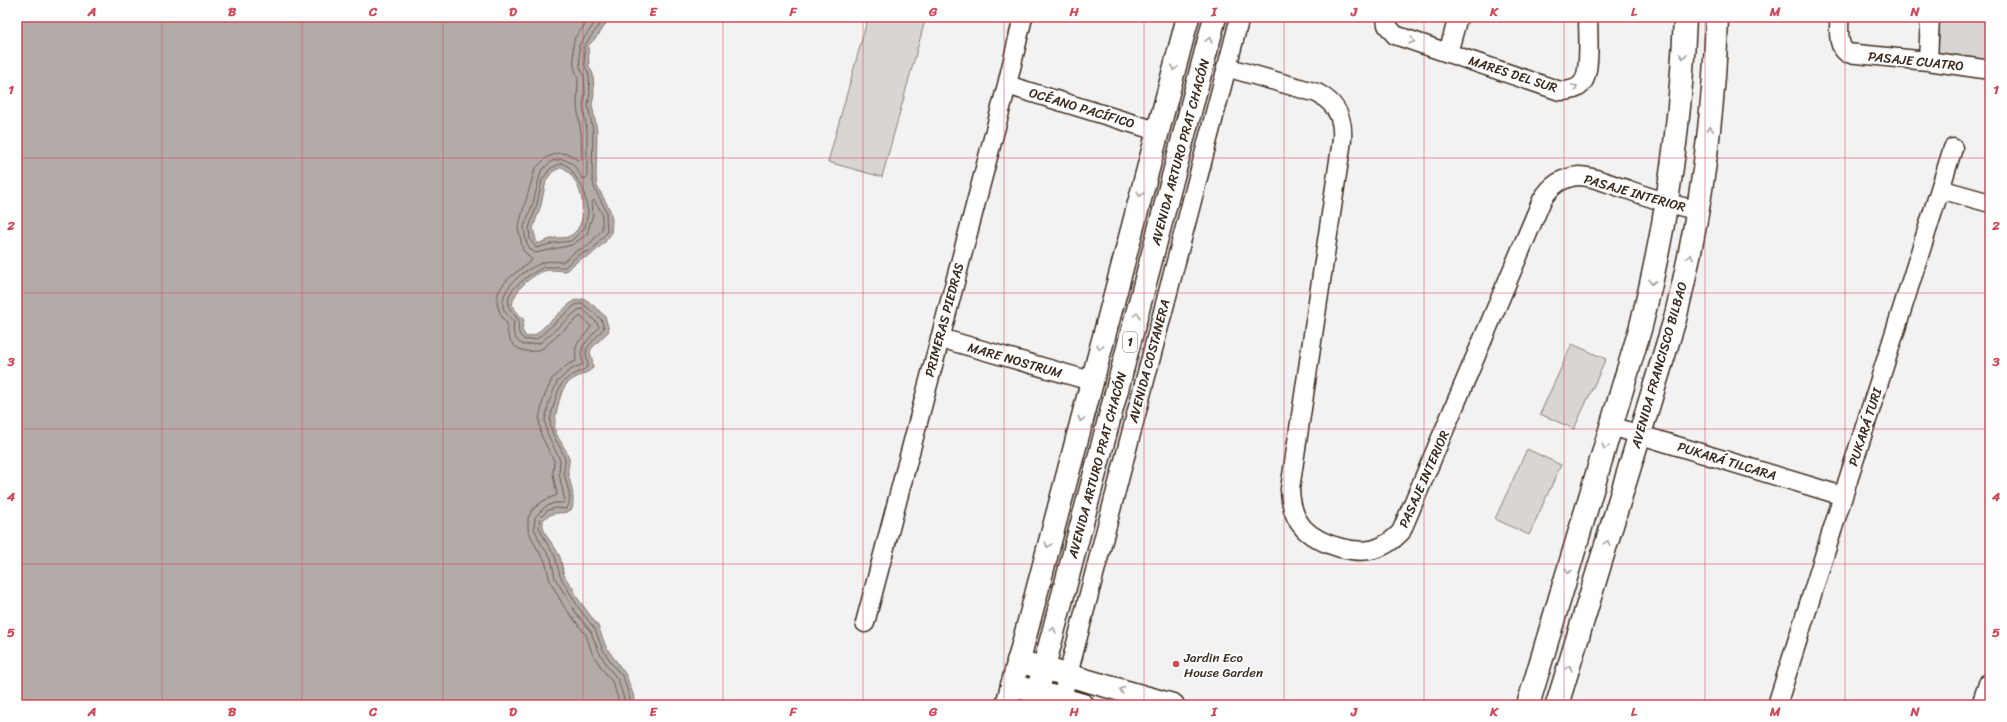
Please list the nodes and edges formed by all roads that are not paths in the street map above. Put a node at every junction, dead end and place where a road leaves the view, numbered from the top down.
1 (1023, 17) edge
2 (1188, 17) edge
3 (1215, 17) edge
4 (1240, 17) edge
5 (1386, 17) edge
6 (1458, 17) edge
7 (1588, 17) edge
8 (1685, 17) edge
9 (1717, 17) edge
10 (1840, 17) edge
11 (1930, 17) edge
12 (1448, 53) junction
13 (1928, 61) junction
14 (1226, 67) junction
15 (1990, 70) edge
16 (1006, 85) junction
17 (1157, 131) junction
18 (1953, 148) dead end
19 (1940, 189) junction
20 (1990, 203) edge
21 (1668, 204) junction
22 (1699, 211) junction
23 (940, 338) junction
24 (1091, 381) junction
25 (1611, 426) junction
26 (1640, 435) junction
27 (1843, 496) junction
28 (865, 623) dead end
29 (1018, 661) junction
30 (1043, 667) junction
31 (1067, 674) junction
32 (1990, 684) edge
33 (1009, 695) edge
34 (1036, 698) edge
35 (1061, 702) edge
36 (1083, 705) edge
37 (1173, 705) edge
38 (1528, 705) edge
39 (1557, 705) edge
40 (1777, 705) edge
41 (1983, 705) edge

1 - 16 street, PRIMERAS PIEDRAS
2 -> 17 main road, AVENIDA ARTURO PRAT CHACÓN / 1
30 -> 3 main road, AVENIDA ARTURO PRAT CHACÓN / 1
4 - 14 street, AVENIDA COSTANERA
5 -> 12 street, MARES DEL SUR
6 - 12 street
12 -> 7 street, MARES DEL SUR
8 -> 21 main road
22 -> 9 main road, AVENIDA FRANCISCO BILBAO
10 - 13 street, PASAJE CUATRO
11 - 13 street
13 - 15 street, PASAJE CUATRO
14 - 21 street, PASAJE INTERIOR
14 - 31 street, AVENIDA COSTANERA
16 - 17 street, OCÉANO PACÍFICO
16 - 23 street, PRIMERAS PIEDRAS
17 -> 24 main road, AVENIDA ARTURO PRAT CHACÓN / 1
18 - 19 street, PUKARÁ TURI
19 - 20 street
19 - 27 street, PUKARÁ TURI
21 - 22 street, PASAJE INTERIOR
21 -> 25 main road
26 -> 22 main road, AVENIDA FRANCISCO BILBAO
23 - 24 street, MARE NOSTRUM
23 - 28 street, PRIMERAS PIEDRAS
24 -> 29 main road, AVENIDA ARTURO PRAT CHACÓN / 1
25 - 26 street, PUKARÁ TILCARA
25 -> 38 main road
26 - 27 street, PUKARÁ TILCARA
39 -> 26 main road, AVENIDA FRANCISCO BILBAO
27 - 40 street, PUKARÁ TURI
29 - 30 main road
29 - 33 main road, AVENIDA ARTURO PRAT CHACÓN / 1
30 - 31 main road
30 - 34 main road, AVENIDA ARTURO PRAT CHACÓN / 1
31 - 35 street, AVENIDA COSTANERA
37 -> 31 main road
32 - 41 main road
33 - 34 main road
34 - 35 main road
35 - 36 main road

